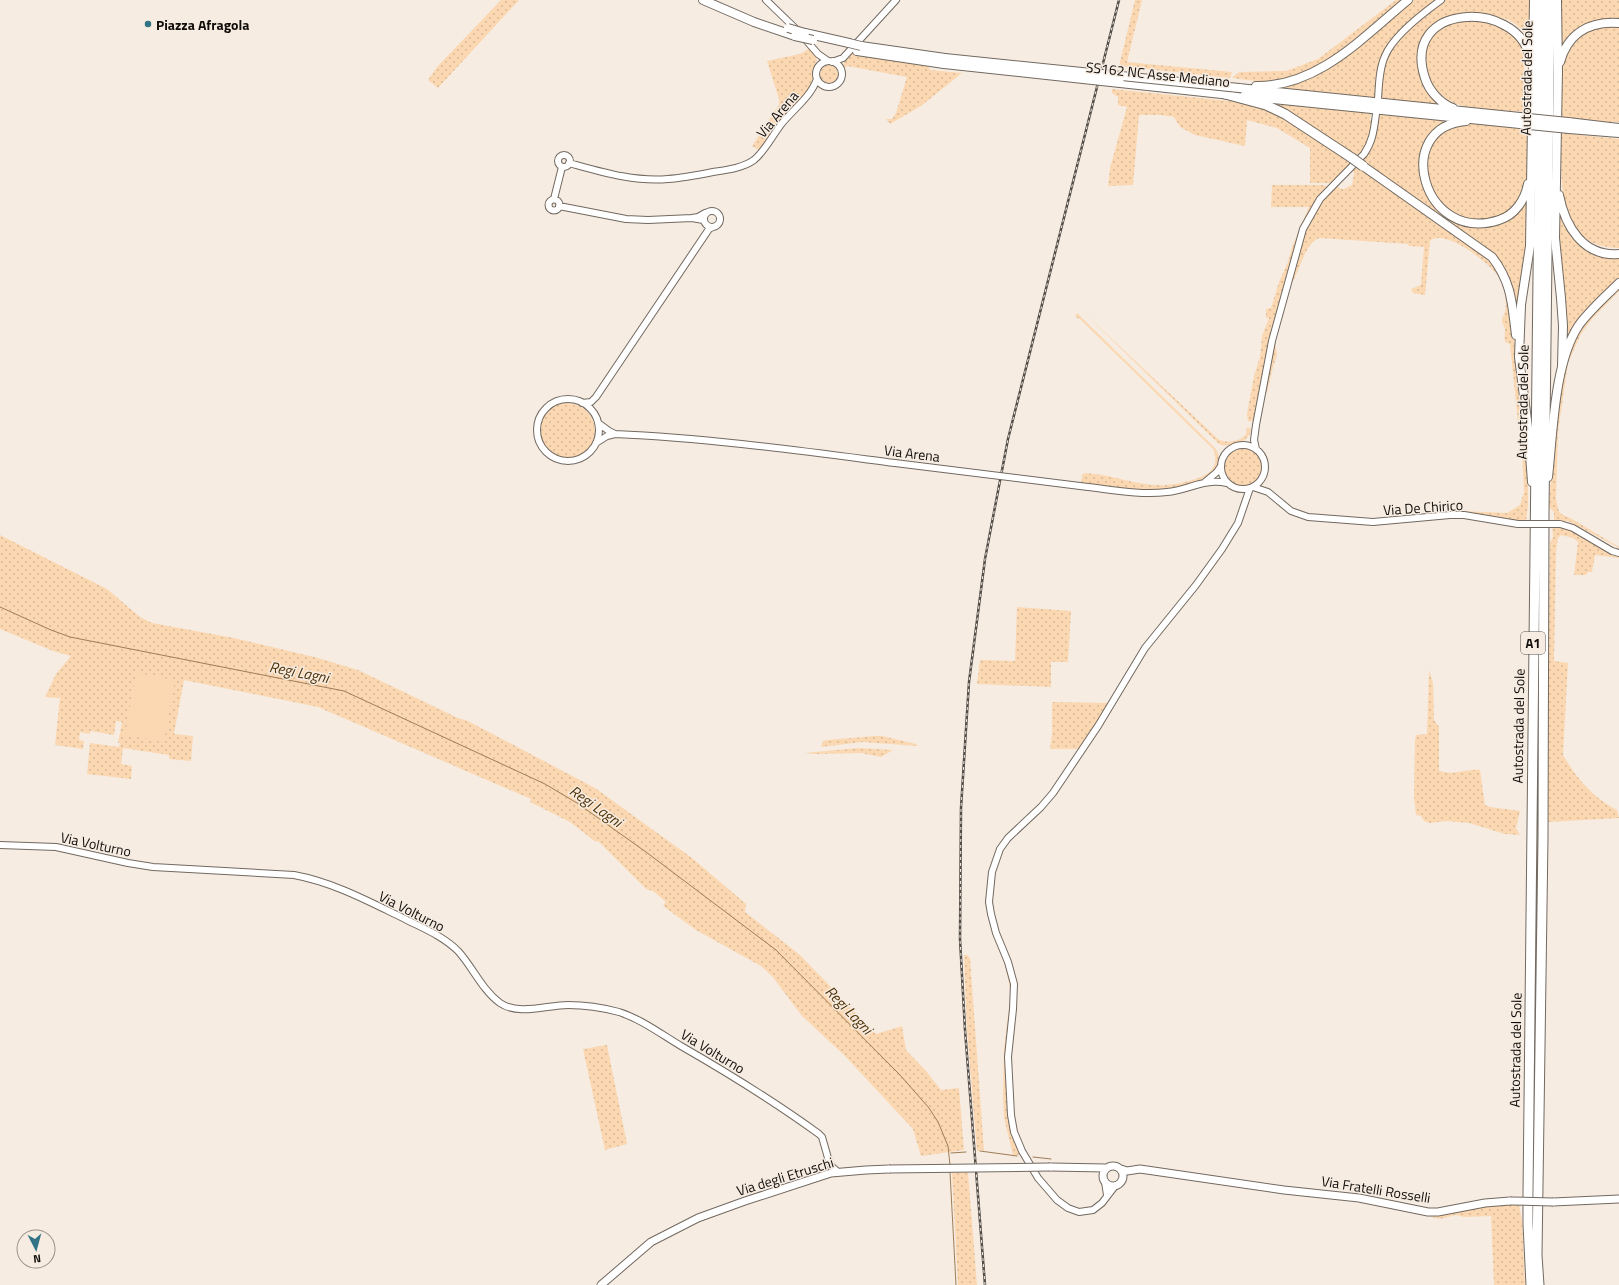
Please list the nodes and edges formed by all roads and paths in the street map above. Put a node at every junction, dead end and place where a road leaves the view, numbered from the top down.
1 (704, 0) edge
2 (716, 0) edge
3 (766, 0) edge
4 (896, 0) edge
5 (1408, 0) edge
6 (1441, 0) edge
7 (1534, 0) edge
8 (1541, 0) edge
9 (1550, 0) edge
10 (1557, 0) edge
11 (1449, 12) dead end
12 (1619, 23) edge
13 (1516, 24) dead end
14 (847, 46) junction
15 (818, 54) junction
16 (843, 58) junction
17 (944, 61) junction
18 (830, 62) junction
19 (819, 67) junction
20 (841, 70) junction
21 (1532, 71) junction
22 (1558, 71) junction
23 (817, 79) junction
24 (1165, 81) joint
25 (823, 85) junction
26 (812, 90) junction
27 (1239, 92) junction
28 (1225, 94) joint
29 (1378, 99) dead end
30 (1464, 111) junction
31 (1376, 114) dead end
32 (1482, 120) junction
33 (1520, 120) junction
34 (1619, 124) edge
35 (1591, 128) junction
36 (1619, 128) edge
37 (1619, 134) edge
38 (569, 163) junction
39 (1363, 166) joint
40 (1532, 166) junction
41 (562, 167) junction
42 (1556, 177) junction
43 (554, 199) junction
44 (559, 206) junction
45 (706, 212) junction
46 (692, 218) junction
47 (704, 222) junction
48 (713, 227) junction
49 (700, 242) junction
50 (1619, 254) edge
51 (1619, 283) edge
52 (1519, 357) junction
53 (1562, 366) junction
54 (596, 397) junction
55 (582, 403) junction
56 (593, 412) junction
57 (598, 423) junction
58 (1256, 425) junction
59 (615, 434) junction
60 (596, 443) junction
61 (1242, 445) junction
62 (1256, 449) junction
63 (1220, 466) junction
64 (1262, 478) junction
65 (1205, 482) junction
66 (1227, 482) junction
67 (1252, 488) junction
68 (1239, 489) junction
69 (1268, 492) junction
70 (1245, 504) junction
71 (1544, 512) junction
72 (1535, 519) junction
73 (1619, 553) edge
74 (0, 845) edge
75 (832, 1170) junction
76 (1104, 1171) junction
77 (1122, 1172) junction
78 (1105, 1182) junction
79 (1115, 1186) junction
80 (1107, 1195) junction
81 (1619, 1199) edge
82 (602, 1285) edge
83 (1531, 1285) edge
84 (1538, 1285) edge

1 - 14 highway, SS162 NC Asse Mediano, bridge
2 - 14 highway, SS162 NC Asse Mediano, bridge
3 - 15 street
4 - 16 street
5 - 27 highway
6 - 29 street
7 - 21 highway
8 - 72 highway, Autostrada del Sole / A1
9 - 71 highway, Autostrada del Sole / A1
10 - 22 highway
11 - 30 highway
12 - 22 highway
13 - 21 highway
14 - 17 highway, SS162 NC Asse Mediano, bridge
15 - 18 street
15 - 19 street
16 - 18 street
16 - 20 street
17 - 24 highway, SS162 NC Asse Mediano, bridge
17 - 28 highway, SS162 NC Asse Mediano, bridge
18 - 19 street
18 - 20 street
19 - 23 street
20 - 25 street
21 - 40 highway
22 - 42 highway
23 - 25 street
23 - 26 street, Via Arena
24 - 27 highway, bridge
25 - 26 street, Via Arena
26 - 38 street, Via Arena
27 - 28 highway
27 - 30 highway, SS162 NC Asse Mediano
27 - 32 highway, SS162 NC Asse Mediano
27 - 39 highway, bridge
30 - 33 highway, SS162 NC Asse Mediano
31 - 58 street
32 - 33 highway, SS162 NC Asse Mediano
32 - 40 highway
33 - 35 highway, SS162 NC Asse Mediano, bridge
34 - 35 highway
35 - 36 highway, SS162 NC Asse Mediano
35 - 37 highway
38 - 41 street
38 - 41 street
39 - 52 highway
40 - 52 highway
41 - 43 street
42 - 50 highway
42 - 53 highway
43 - 44 street
43 - 44 street
44 - 46 street
45 - 46 street
45 - 47 street
45 - 48 street
46 - 47 street
47 - 48 street
47 - 49 street
48 - 49 street
49 - 54 street
51 - 53 highway
52 - 72 highway
53 - 71 highway
54 - 55 street
54 - 56 street
55 - 56 street
55 - 60 street
56 - 57 street
57 - 59 street, Via Arena
57 - 60 street
58 - 61 street
58 - 62 street
59 - 60 street, Via Arena
59 - 65 street, Via Arena, bridge
61 - 62 street
61 - 63 street
62 - 64 street
63 - 65 street, Via Arena
63 - 66 street
64 - 67 street
64 - 69 street
65 - 66 street, Via Arena
66 - 68 street
67 - 68 street
67 - 69 street, Via De Chirico
67 - 70 street
68 - 70 street
69 - 73 street, Via De Chirico, bridge
70 - 80 street
71 - 84 highway, Autostrada del Sole / A1
72 - 83 highway, Autostrada del Sole / A1
74 - 75 street, Via Volturno
75 - 76 main road, Via degli Etruschi, bridge
75 - 82 main road, Via degli Etruschi
76 - 77 main road
76 - 78 main road
77 - 79 main road
77 - 81 main road, Via Fratelli Rosselli, bridge
78 - 79 main road
78 - 80 street
79 - 80 street

